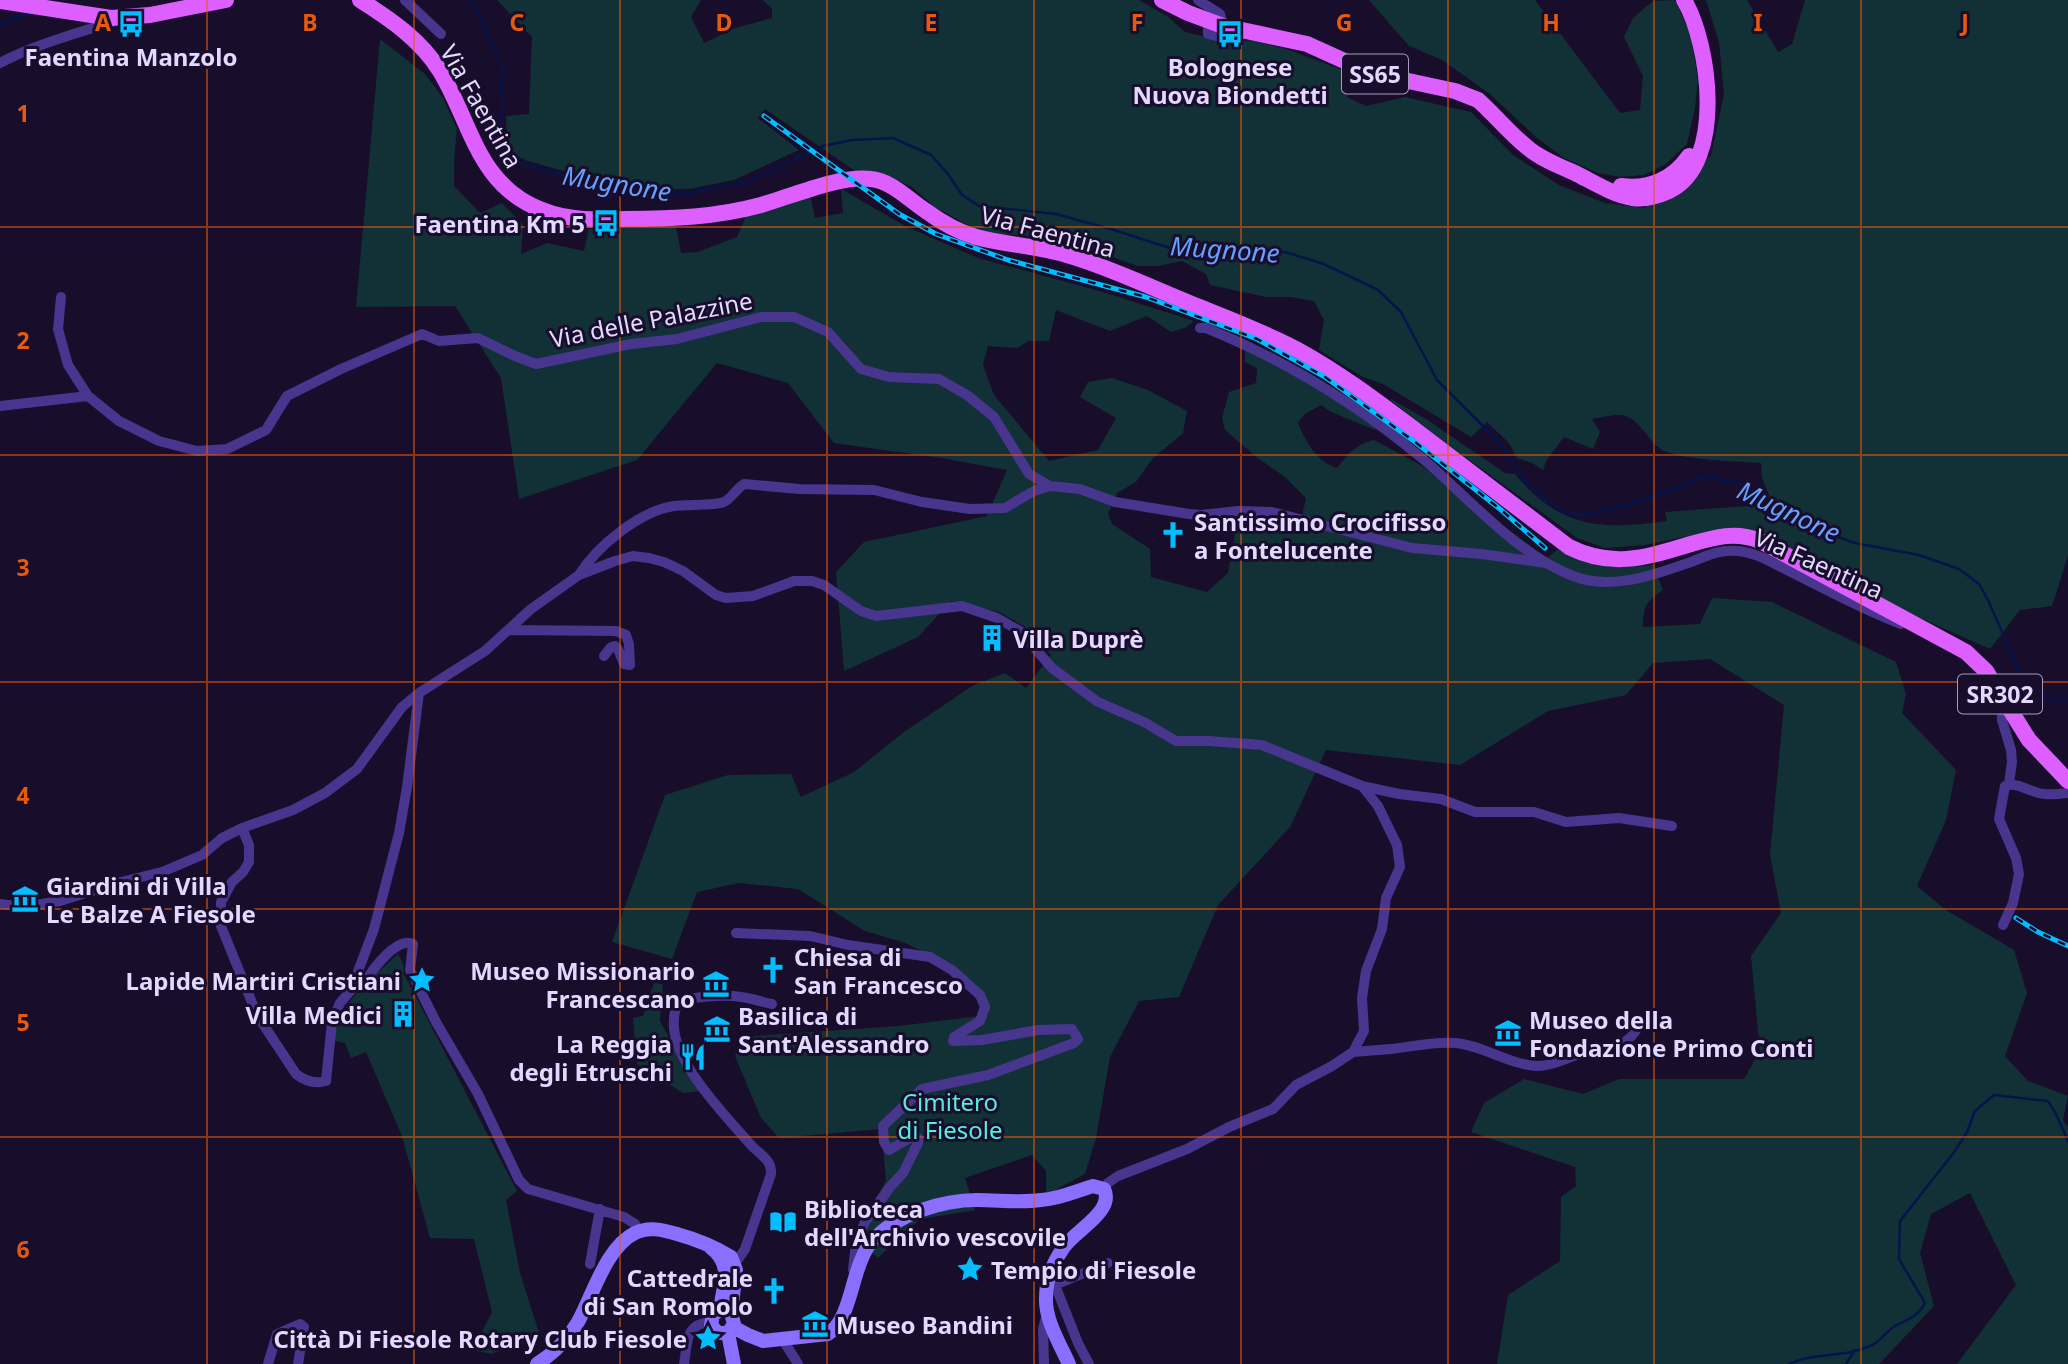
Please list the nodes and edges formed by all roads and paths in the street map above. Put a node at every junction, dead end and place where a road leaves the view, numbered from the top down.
1 (226, 0) edge
2 (360, 0) edge
3 (405, 0) edge
4 (1162, 0) edge
5 (1198, 0) edge
6 (1684, 0) edge
7 (0, 1) edge
8 (125, 18) junction
9 (1215, 23) junction
10 (441, 34) dead end
11 (0, 63) edge
12 (61, 297) dead end
13 (1200, 328) dead end
14 (88, 396) junction
15 (0, 406) edge
16 (1050, 486) junction
17 (1546, 563) junction
18 (579, 575) junction
19 (1911, 621) junction
20 (509, 630) junction
21 (604, 656) dead end
22 (419, 693) junction
23 (2002, 698) junction
24 (2068, 781) edge
25 (2009, 784) junction
26 (1362, 786) junction
27 (2068, 793) edge
28 (1672, 826) dead end
29 (242, 828) junction
30 (0, 904) edge
31 (2003, 925) dead end
32 (736, 933) dead end
33 (358, 982) junction
34 (772, 1004) dead end
35 (1639, 1025) dead end
36 (1353, 1052) junction
37 (1104, 1189) junction
38 (600, 1209) junction
39 (638, 1231) junction
40 (1108, 1263) dead end
41 (590, 1264) dead end
42 (730, 1264) junction
43 (852, 1283) junction
44 (1051, 1287) junction
45 (1048, 1312) junction
46 (724, 1321) junction
47 (835, 1329) junction
48 (870, 1330) dead end
49 (783, 1340) junction
50 (268, 1364) edge
51 (298, 1364) edge
52 (537, 1364) edge
53 (684, 1364) edge
54 (734, 1364) edge
55 (798, 1364) edge
56 (1044, 1364) edge
57 (1069, 1364) edge
58 (1089, 1364) edge

1 - 8 main road
2 - 19 main road, Via Faentina / SR302
3 - 10 street, Via Faentina
4 - 9 main road, SS65
5 - 9 street
6 - 9 main road, SS65
7 - 8 main road
8 - 11 street
12 - 14 street, Via delle Palazzine
13 - 17 street, Via Faentina
14 - 15 street
14 - 16 street, Via delle Palazzine
16 - 17 street
16 - 18 street
17 - 19 street, Via Faentina
18 - 20 street
18 - 26 street
19 - 23 main road, Via Faentina / SR302
20 - 21 street
20 - 22 street
22 - 29 street
22 - 33 street
23 - 24 main road, Via Faentina / SR302
23 - 25 street
25 - 27 street
25 - 31 street
26 - 28 street
26 - 36 street
29 - 30 street
29 - 33 street
32 - 43 street
33 - 38 street
34 - 42 street
35 - 36 street
36 - 37 street
37 - 43 street
37 - 44 street
38 - 39 street
38 - 41 street
39 - 42 street
39 - 52 street
40 - 44 street
42 - 46 street
43 - 47 street
44 - 45 street
44 - 58 street
45 - 56 street
45 - 57 street
46 - 49 street
46 - 53 street
46 - 54 street
47 - 48 street
47 - 49 street
49 - 55 street
50 - 51 street

